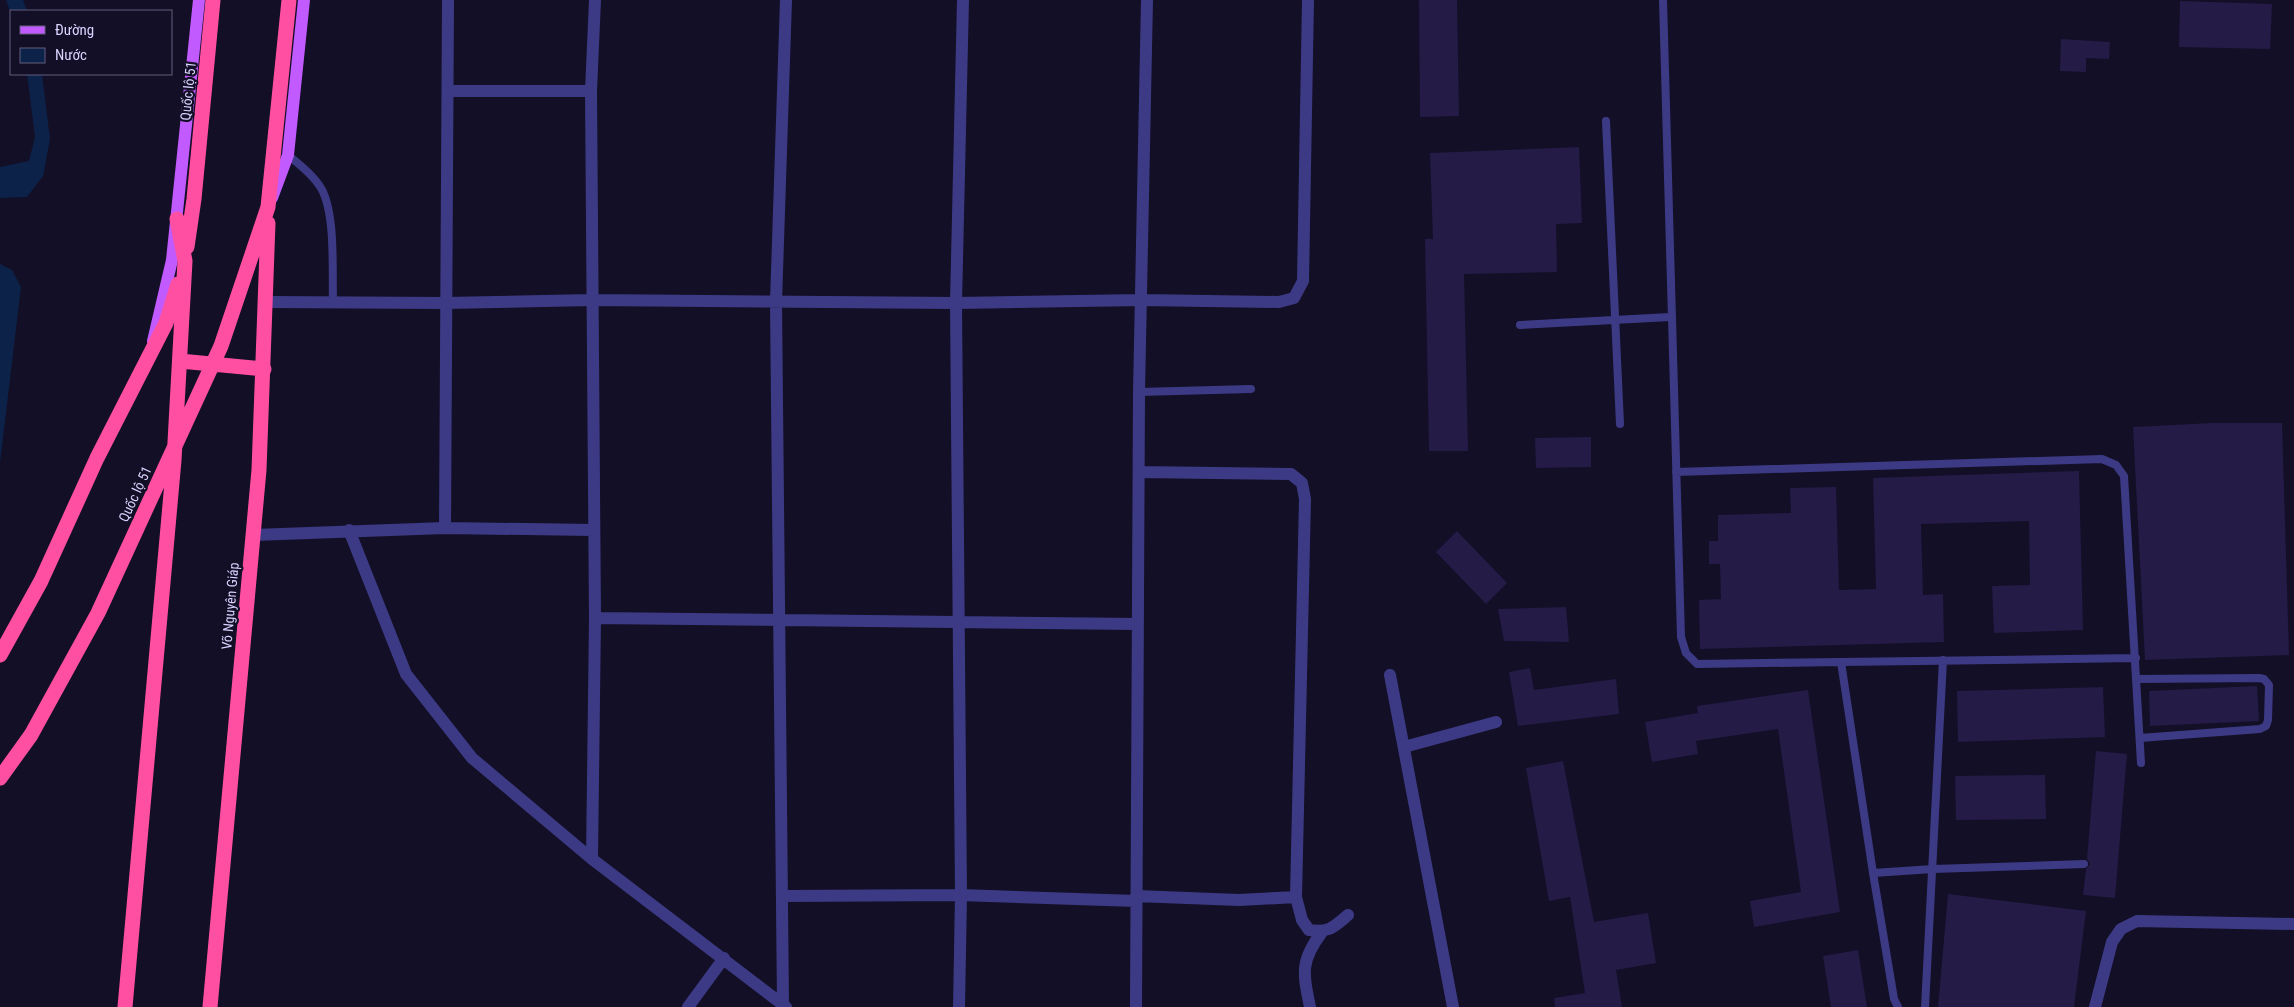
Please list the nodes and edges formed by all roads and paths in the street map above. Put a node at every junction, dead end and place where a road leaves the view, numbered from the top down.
1 (199, 0) edge
2 (214, 0) edge
3 (289, 0) edge
4 (304, 0) edge
5 (448, 0) edge
6 (594, 0) edge
7 (786, 0) edge
8 (963, 0) edge
9 (1147, 0) edge
10 (1308, 0) edge
11 (1662, 0) edge
12 (591, 91) junction
13 (448, 92) junction
14 (1606, 121) dead end
15 (288, 155) junction
16 (268, 207) junction
17 (178, 219) junction
18 (185, 261) junction
19 (592, 300) junction
20 (1141, 300) junction
21 (266, 302) junction
22 (333, 302) junction
23 (776, 302) junction
24 (445, 303) junction
25 (956, 303) junction
26 (1670, 317) junction
27 (1616, 319) junction
28 (1520, 325) dead end
29 (149, 358) junction
30 (180, 361) junction
31 (212, 364) junction
32 (264, 370) junction
33 (1251, 389) dead end
34 (1139, 392) junction
35 (1620, 424) dead end
36 (175, 446) junction
37 (1139, 472) junction
38 (1676, 472) junction
39 (445, 528) junction
40 (349, 530) junction
41 (593, 530) junction
42 (253, 535) junction
43 (595, 618) junction
44 (778, 621) junction
45 (957, 621) junction
46 (1138, 624) junction
47 (0, 655) edge
48 (2136, 658) junction
49 (1943, 660) junction
50 (1841, 662) junction
51 (1390, 675) dead end
52 (2137, 679) junction
53 (1496, 722) dead end
54 (2140, 738) junction
55 (1404, 747) junction
56 (2141, 763) dead end
57 (0, 778) edge
58 (592, 859) junction
59 (2084, 864) dead end
60 (1933, 869) junction
61 (1873, 873) junction
62 (961, 895) junction
63 (783, 896) junction
64 (1296, 897) junction
65 (1136, 899) junction
66 (1348, 915) dead end
67 (2294, 924) edge
68 (1322, 932) junction
69 (724, 958) junction
70 (785, 1006) edge
71 (125, 1007) edge
72 (210, 1007) edge
73 (688, 1007) edge
74 (959, 1007) edge
75 (1136, 1007) edge
76 (1310, 1007) edge
77 (1453, 1007) edge
78 (1898, 1007) edge
79 (1925, 1007) edge
80 (2094, 1007) edge

1 - 17 main road, Quốc lộ 51
2 - 18 highway, Quốc lộ 51
3 - 16 highway, Quốc lộ 51
4 - 15 main road, Quốc lộ 51
5 - 13 street
6 - 12 street
7 - 23 street
8 - 25 street
9 - 20 street
10 - 20 street
11 - 26 lane
12 - 13 street
12 - 19 street
13 - 24 street
14 - 27 lane
15 - 16 main road, Quốc lộ 51
15 - 22 lane
16 - 21 highway, Võ Nguyên Giáp
16 - 31 highway, Quốc lộ 51
17 - 18 highway
17 - 29 main road, Quốc lộ 51
18 - 29 highway, Quốc lộ 51
18 - 30 highway
19 - 23 street
19 - 24 street
19 - 41 street
20 - 25 street
20 - 34 street
21 - 22 street
21 - 32 highway, Võ Nguyên Giáp
22 - 24 street
23 - 25 street
23 - 44 street
24 - 39 street
25 - 45 street
26 - 27 lane
26 - 38 lane
27 - 28 lane
27 - 35 lane
29 - 47 highway, Quốc lộ 51
30 - 31 highway
30 - 36 highway
31 - 32 highway
31 - 36 highway, Quốc lộ 51
32 - 42 highway, Võ Nguyên Giáp
33 - 34 lane
34 - 37 street
36 - 57 highway, Quốc lộ 51
36 - 71 highway
37 - 46 street
37 - 64 street
38 - 48 lane
38 - 50 lane
39 - 40 street
39 - 41 street
40 - 42 street
40 - 58 street
41 - 43 street
42 - 72 highway, Võ Nguyên Giáp
43 - 44 street
43 - 58 street
44 - 45 street
44 - 63 street
45 - 46 street
45 - 62 street
46 - 65 street
48 - 49 lane
48 - 52 lane
49 - 50 lane
49 - 60 lane
50 - 61 lane
51 - 55 street
52 - 54 lane
52 - 54 lane
53 - 55 street
54 - 56 lane
55 - 77 street
58 - 69 street
59 - 60 lane
60 - 61 lane
60 - 79 lane
61 - 78 lane
62 - 63 street
62 - 65 street
62 - 74 street
63 - 70 street
64 - 65 street
64 - 68 street
65 - 75 street
66 - 68 street
67 - 80 street
68 - 76 street
69 - 70 street
69 - 73 street

